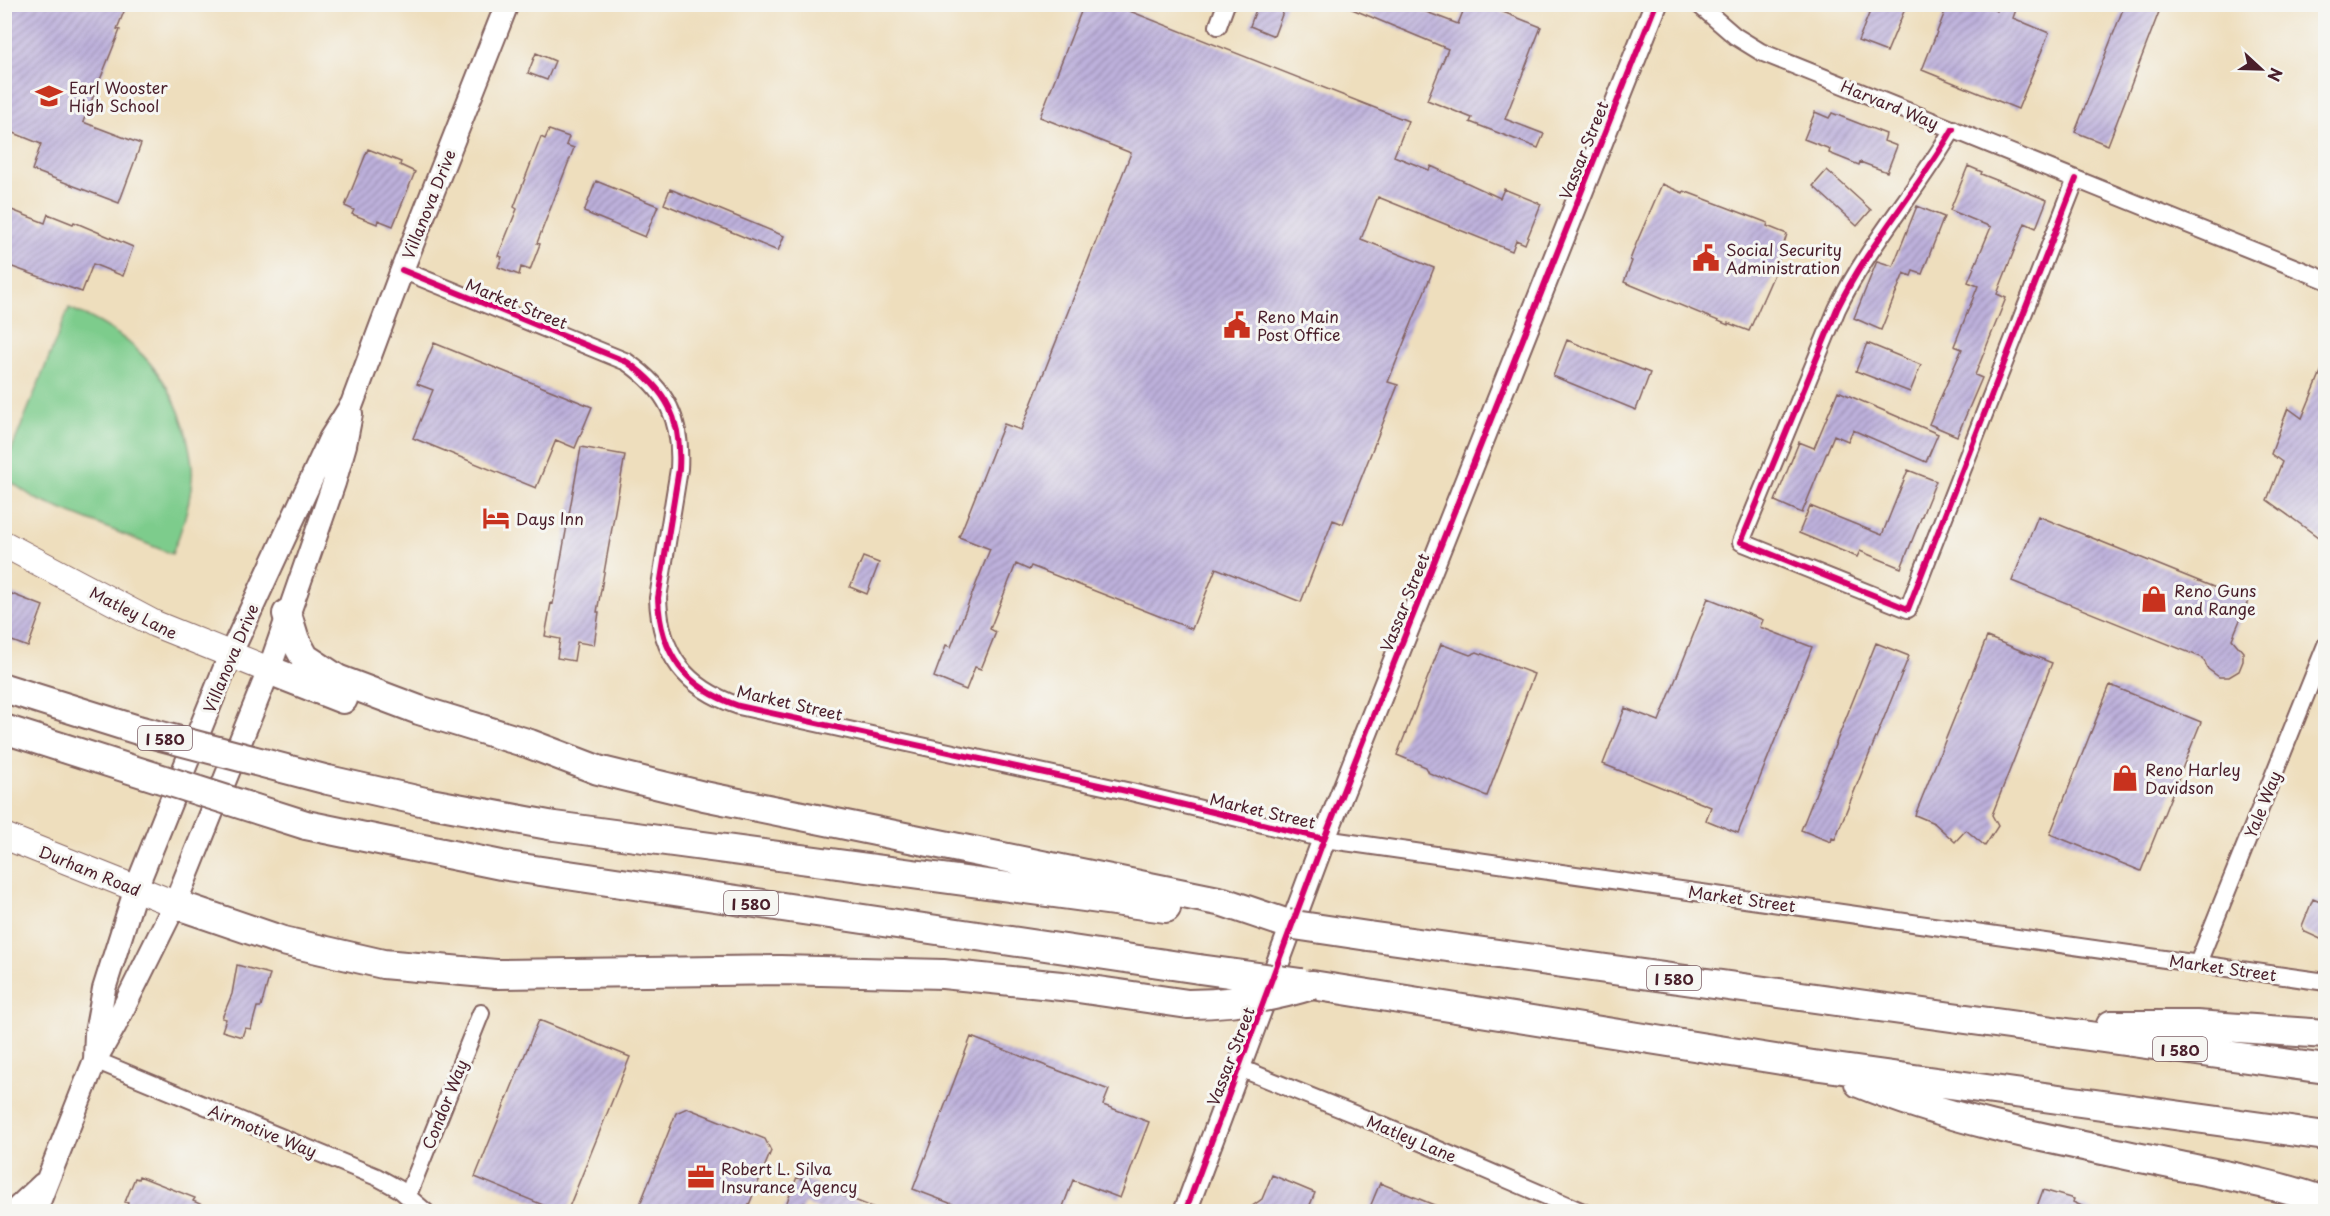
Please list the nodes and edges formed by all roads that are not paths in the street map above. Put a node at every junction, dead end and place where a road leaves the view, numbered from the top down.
1 (507, 4) edge
2 (1226, 4) edge
3 (1656, 4) edge
4 (1698, 4) edge
5 (1218, 26) dead end
6 (1953, 129) junction
7 (2076, 179) junction
8 (402, 270) junction
9 (2325, 280) edge
10 (352, 404) junction
11 (4, 544) edge
12 (287, 614) junction
13 (2325, 645) edge
14 (230, 655) junction
15 (269, 670) junction
16 (4, 688) edge
17 (4, 729) edge
18 (598, 770) junction
19 (4, 836) edge
20 (1324, 839) junction
21 (136, 888) junction
22 (175, 904) junction
23 (1221, 909) junction
24 (2198, 963) junction
25 (2325, 982) edge
26 (1312, 985) junction
27 (482, 1013) dead end
28 (2034, 1028) junction
29 (2325, 1034) edge
30 (94, 1060) junction
31 (1813, 1065) junction
32 (1240, 1068) junction
33 (2325, 1069) edge
34 (2325, 1136) edge
35 (47, 1181) junction
36 (408, 1195) junction
37 (2325, 1202) edge
38 (13, 1212) edge
39 (35, 1212) edge
40 (426, 1212) edge
41 (1185, 1212) edge
42 (1583, 1212) edge

1 - 8 street, Villanova Drive
2 - 5 street
3 - 20 street, Vassar Street
4 - 6 street, Harvard Way
6 - 7 street, Harvard Way
6 - 7 street
7 - 9 street, Harvard Way
8 - 10 street, Villanova Drive
8 - 20 street, Market Street
10 - 12 street, Villanova Drive
10 - 14 street, Villanova Drive
11 - 14 main road, Matley Lane
12 - 15 street, Villanova Drive
12 - 18 highway
13 - 24 street, Yale Way
14 - 15 main road, Matley Lane
14 - 21 street, Villanova Drive
15 - 18 highway
15 - 22 street, Villanova Drive
16 - 23 highway, I 580, bridge
17 - 26 highway, I 580, bridge
18 - 23 highway
19 - 21 main road, Durham Road
20 - 24 street, Market Street
20 - 32 street, Vassar Street
21 - 22 main road, Durham Road
21 - 30 street, Villanova Drive
22 - 26 highway, bridge
22 - 30 street, Villanova Drive
23 - 28 highway, I 580, bridge
24 - 25 street, Market Street
26 - 31 highway, I 580
27 - 36 street, Condor Way
28 - 29 highway
28 - 33 highway, I 580
30 - 35 street, Villanova Drive
30 - 36 street, Airmotive Way
31 - 34 highway, I 580
31 - 37 highway
32 - 41 street, Vassar Street
32 - 42 street, Matley Lane
35 - 38 street
35 - 39 street, Villanova Drive
36 - 40 street, Airmotive Way

